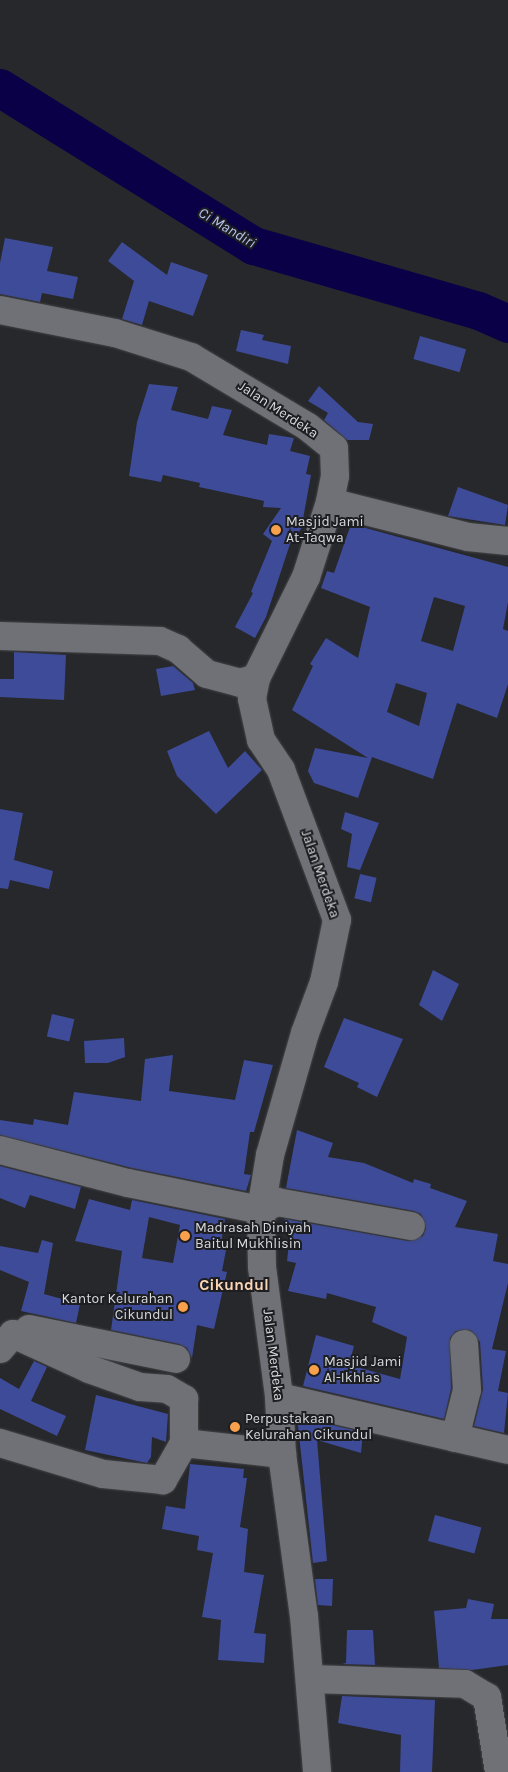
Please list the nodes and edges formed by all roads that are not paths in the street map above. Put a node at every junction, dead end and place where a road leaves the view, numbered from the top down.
1 (0, 310) edge
2 (330, 502) junction
3 (508, 541) edge
4 (0, 636) edge
5 (256, 678) junction
6 (0, 1150) edge
7 (262, 1210) junction
8 (411, 1226) dead end
9 (0, 1325) edge
10 (464, 1344) dead end
11 (0, 1349) edge
12 (176, 1359) dead end
13 (279, 1397) junction
14 (455, 1438) junction
15 (0, 1443) edge
16 (184, 1443) junction
17 (508, 1450) edge
18 (282, 1454) junction
19 (310, 1679) junction
20 (317, 1772) edge
21 (500, 1772) edge

1 - 2 street, Jalan Merdeka
2 - 3 street
2 - 5 street, Jalan Merdeka
4 - 5 street
5 - 7 street, Jalan Merdeka
6 - 7 street
7 - 8 street
7 - 13 street, Jalan Merdeka
9 - 12 street
10 - 14 street
11 - 16 street
13 - 14 street
13 - 18 street, Jalan Merdeka
14 - 17 street
15 - 16 street
16 - 18 street
18 - 19 street, Jalan Merdeka
19 - 20 street, Jalan Merdeka
19 - 21 street

